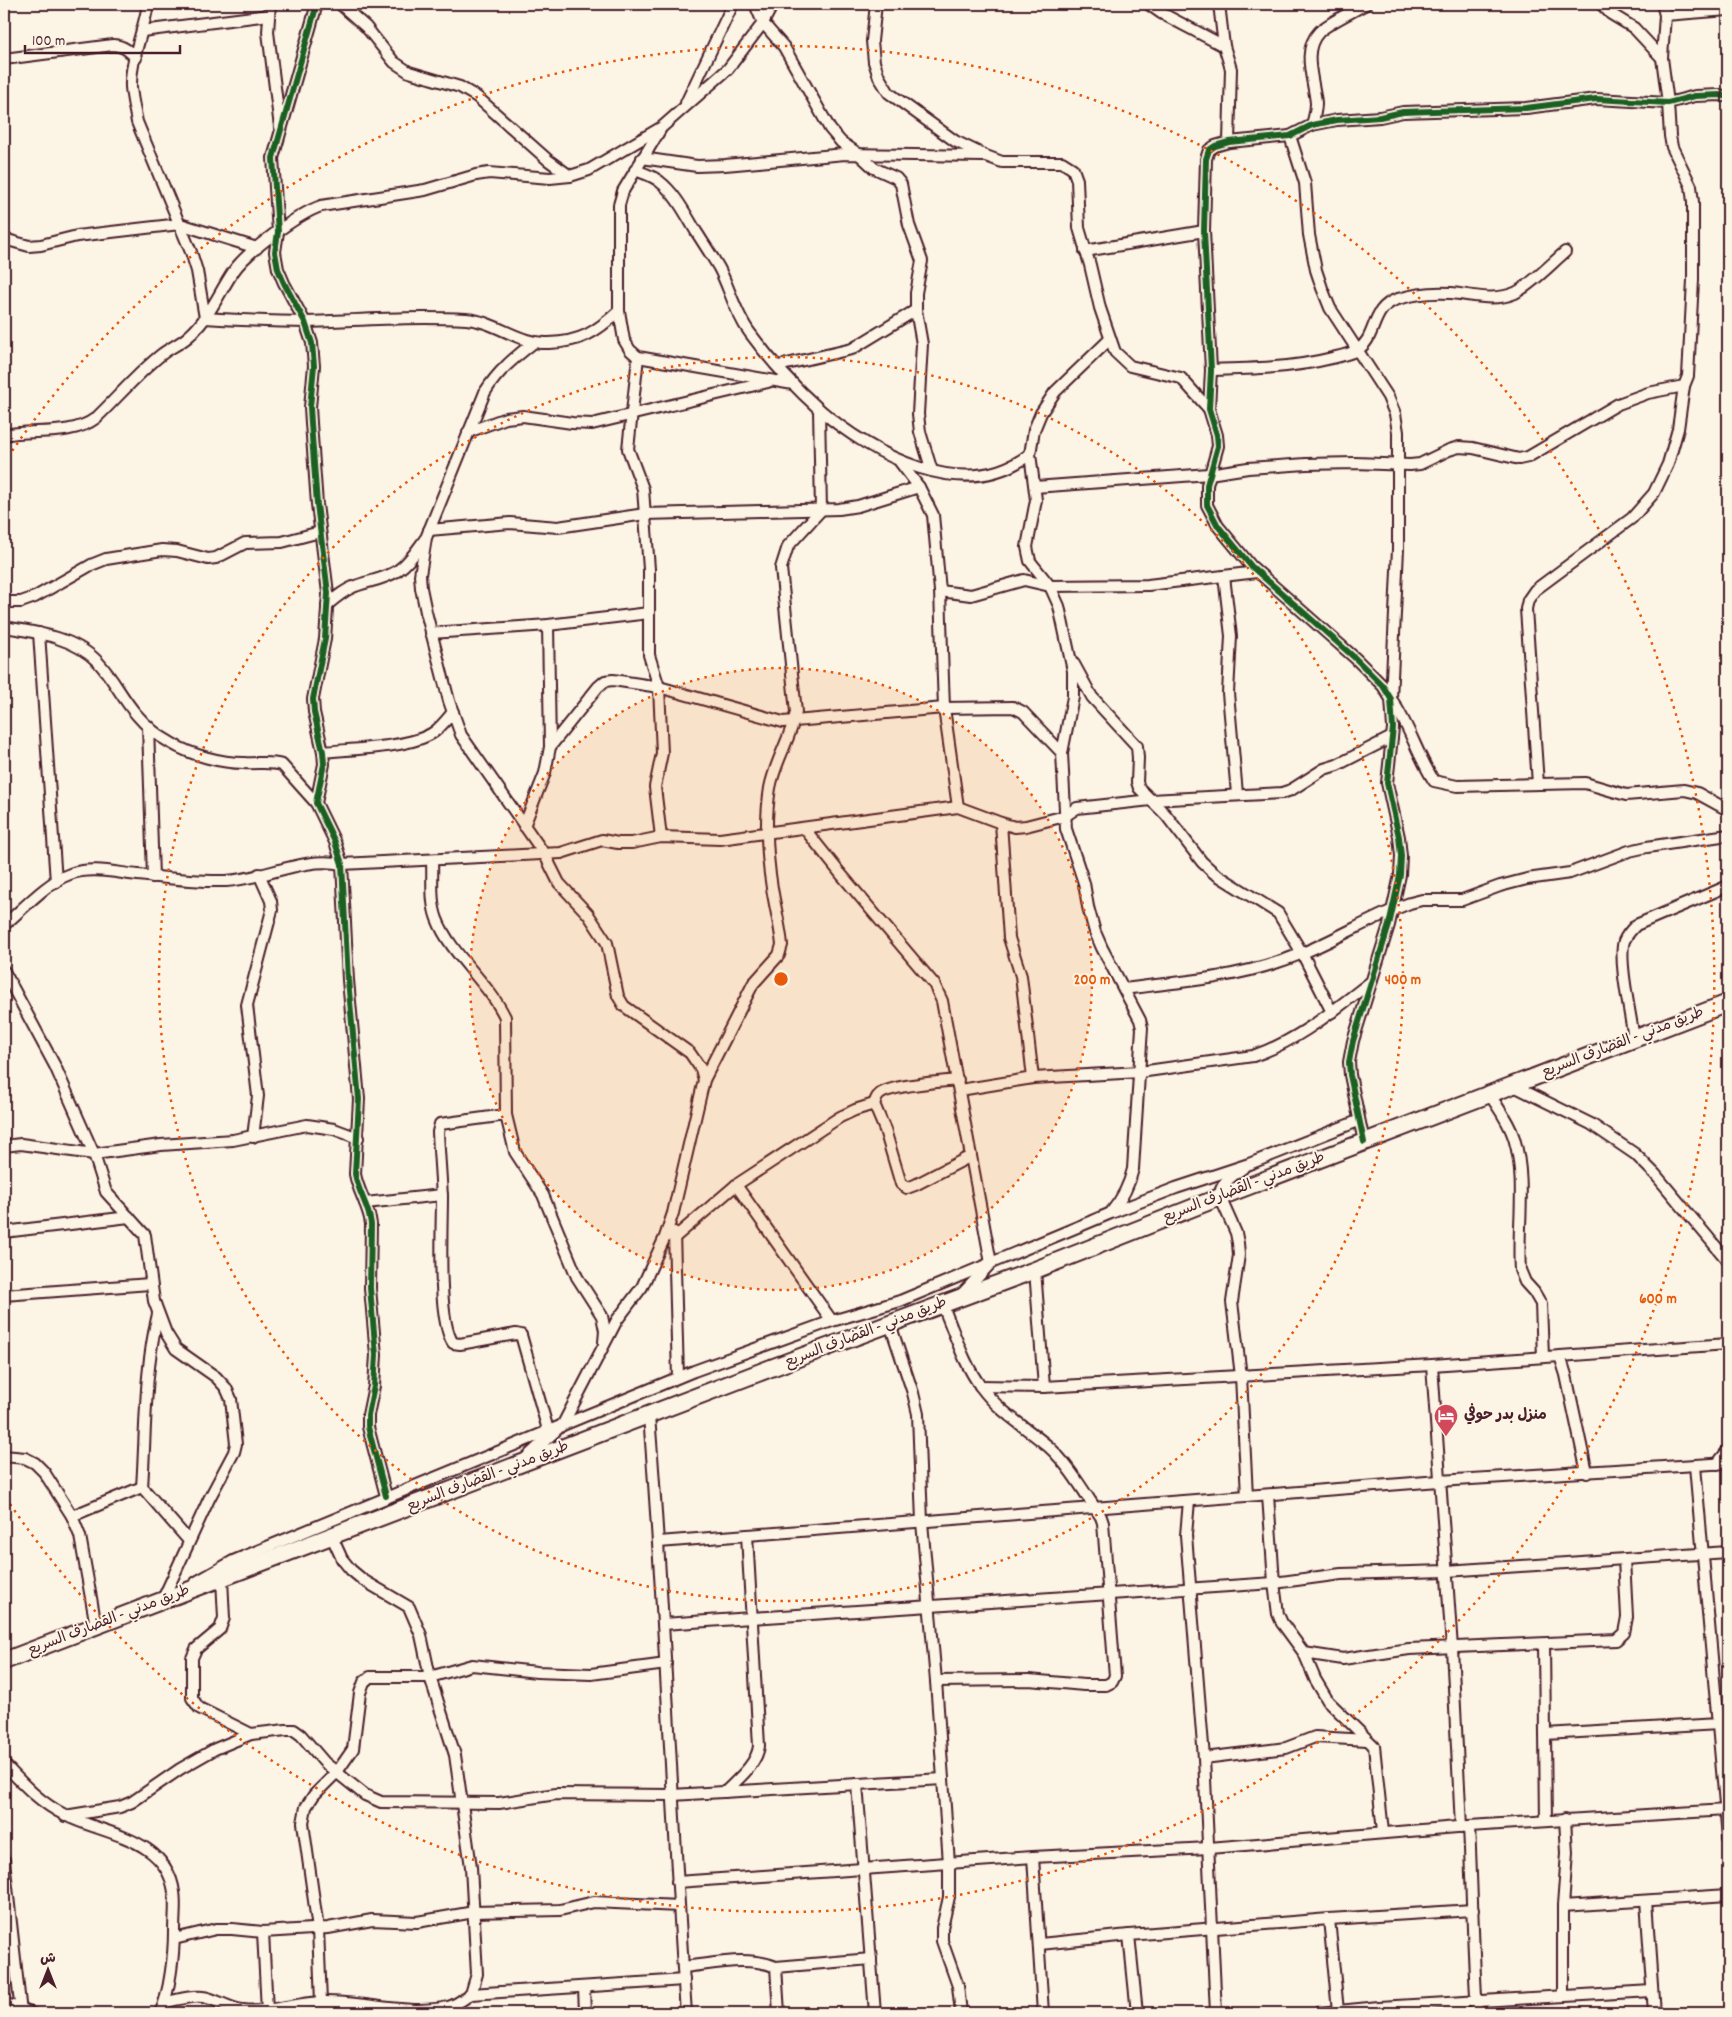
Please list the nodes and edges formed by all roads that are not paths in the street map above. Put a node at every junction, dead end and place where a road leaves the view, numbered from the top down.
1 (148, 4) edge
2 (270, 4) edge
3 (317, 4) edge
4 (340, 4) edge
5 (733, 4) edge
6 (756, 4) edge
7 (773, 4) edge
8 (876, 4) edge
9 (1148, 4) edge
10 (1219, 4) edge
11 (1366, 4) edge
12 (1600, 4) edge
13 (1662, 4) edge
14 (1728, 10) edge
15 (269, 15) junction
16 (1664, 15) junction
17 (763, 23) junction
18 (142, 31) junction
19 (1224, 46) junction
20 (136, 58) junction
21 (1662, 58) junction
22 (4, 59) edge
23 (1728, 97) edge
24 (1668, 103) junction
25 (684, 106) junction
26 (1312, 125) junction
27 (662, 127) junction
28 (280, 130) junction
29 (1290, 136) junction
30 (1229, 142) junction
31 (860, 154) junction
32 (986, 156) junction
33 (642, 158) junction
34 (635, 170) junction
35 (570, 176) junction
36 (180, 224) junction
37 (1204, 231) junction
38 (278, 232) junction
39 (4, 239) edge
40 (257, 248) junction
41 (1085, 250) junction
42 (1565, 252) dead end
43 (916, 310) junction
44 (619, 311) junction
45 (204, 318) junction
46 (306, 322) junction
47 (1110, 339) junction
48 (533, 342) junction
49 (1357, 350) junction
50 (638, 357) junction
51 (778, 366) junction
52 (1211, 370) junction
53 (774, 381) junction
54 (793, 384) junction
55 (1684, 386) junction
56 (819, 409) junction
57 (1209, 409) junction
58 (632, 415) junction
59 (468, 432) junction
60 (4, 435) edge
61 (1030, 454) junction
62 (899, 461) junction
63 (1398, 465) junction
64 (932, 471) junction
65 (1209, 474) junction
66 (919, 487) junction
67 (1035, 487) junction
68 (820, 510) junction
69 (644, 514) junction
70 (320, 532) junction
71 (428, 534) junction
72 (1257, 572) junction
73 (1224, 576) junction
74 (1050, 586) junction
75 (940, 591) junction
76 (4, 602) edge
77 (327, 605) junction
78 (649, 613) junction
79 (548, 625) junction
80 (4, 627) edge
81 (39, 633) junction
82 (431, 633) junction
83 (1071, 660) junction
84 (659, 687) junction
85 (1391, 699) junction
86 (944, 708) junction
87 (453, 712) junction
88 (794, 722) junction
89 (148, 726) junction
90 (1392, 737) junction
91 (550, 747) junction
92 (323, 752) junction
93 (1062, 753) junction
94 (1538, 784) junction
95 (1237, 794) junction
96 (1151, 800) junction
97 (316, 803) junction
98 (958, 807) junction
99 (1728, 810) edge
100 (1065, 816) junction
101 (1001, 823) junction
102 (524, 826) junction
103 (804, 828) junction
104 (768, 832) junction
105 (1728, 835) edge
106 (661, 837) junction
107 (545, 855) junction
108 (432, 861) junction
109 (342, 864) junction
110 (259, 874) junction
111 (153, 877) junction
112 (56, 882) junction
113 (1728, 886) edge
114 (1392, 910) junction
115 (4, 925) edge
116 (1302, 953) junction
117 (4, 971) edge
118 (1372, 981) junction
119 (1124, 989) junction
120 (1728, 1003) edge
121 (1332, 1012) junction
122 (1634, 1039) junction
123 (1140, 1072) junction
124 (1033, 1078) junction
125 (704, 1080) junction
126 (959, 1085) junction
127 (1514, 1086) junction
128 (1490, 1095) junction
129 (874, 1104) junction
130 (506, 1115) junction
131 (1358, 1121) junction
132 (253, 1137) junction
133 (358, 1138) junction
134 (1364, 1142) junction
135 (4, 1146) edge
136 (94, 1154) junction
137 (971, 1156) junction
138 (1249, 1164) junction
139 (736, 1185) junction
140 (442, 1195) junction
141 (1220, 1197) junction
142 (366, 1203) junction
143 (673, 1213) junction
144 (1111, 1213) junction
145 (129, 1217) junction
146 (4, 1232) edge
147 (674, 1238) junction
148 (1728, 1261) edge
149 (991, 1263) junction
150 (1035, 1270) junction
151 (150, 1284) junction
152 (4, 1294) edge
153 (959, 1298) junction
154 (942, 1304) junction
155 (158, 1314) junction
156 (832, 1321) junction
157 (890, 1324) junction
158 (1728, 1344) edge
159 (603, 1346) junction
160 (1560, 1356) junction
161 (1544, 1357) junction
162 (1432, 1364) junction
163 (1242, 1376) junction
164 (678, 1377) junction
165 (980, 1386) junction
166 (1044, 1387) junction
167 (649, 1416) junction
168 (563, 1424) junction
169 (548, 1430) junction
170 (1728, 1450) edge
171 (4, 1456) edge
172 (1728, 1463) edge
173 (1717, 1464) junction
174 (519, 1465) junction
175 (1695, 1466) junction
176 (1587, 1473) junction
177 (1439, 1481) junction
178 (142, 1487) junction
179 (1268, 1495) junction
180 (386, 1496) junction
181 (1247, 1496) junction
182 (1189, 1501) junction
183 (1094, 1508) junction
184 (72, 1516) junction
185 (922, 1522) junction
186 (747, 1535) junction
187 (332, 1536) junction
188 (190, 1541) junction
189 (659, 1542) junction
190 (1728, 1552) edge
191 (1703, 1553) junction
192 (1624, 1558) junction
193 (1446, 1572) junction
194 (222, 1579) junction
195 (1274, 1583) junction
196 (1190, 1589) junction
197 (1110, 1594) junction
198 (179, 1595) junction
199 (162, 1601) junction
200 (929, 1606) junction
201 (751, 1619) junction
202 (663, 1624) junction
203 (96, 1626) junction
204 (1544, 1644) junction
205 (1452, 1648) junction
206 (1304, 1653) junction
207 (4, 1661) edge
208 (666, 1664) junction
209 (430, 1676) junction
210 (936, 1681) junction
211 (1719, 1724) junction
212 (251, 1734) junction
213 (1545, 1734) junction
214 (1367, 1740) junction
215 (1204, 1758) junction
216 (4, 1764) edge
217 (337, 1772) junction
218 (943, 1779) junction
219 (1726, 1782) edge
220 (857, 1784) junction
221 (725, 1792) junction
222 (672, 1795) junction
223 (461, 1801) junction
224 (1726, 1810) junction
225 (65, 1816) junction
226 (1565, 1820) junction
227 (1546, 1821) junction
228 (1465, 1826) junction
229 (1383, 1832) junction
230 (1728, 1838) edge
231 (1209, 1848) junction
232 (1033, 1857) junction
233 (4, 1860) edge
234 (949, 1863) junction
235 (863, 1869) junction
236 (677, 1882) junction
237 (1728, 1895) edge
238 (1646, 1901) junction
239 (679, 1906) junction
240 (1563, 1906) junction
241 (1473, 1910) junction
242 (474, 1912) junction
243 (1329, 1919) junction
244 (1213, 1928) junction
245 (318, 1929) junction
246 (263, 1932) junction
247 (1129, 1935) junction
248 (174, 1939) junction
249 (1040, 1944) junction
250 (871, 1960) junction
251 (683, 1967) junction
252 (776, 1967) junction
253 (684, 1980) junction
254 (584, 1987) junction
255 (1652, 1991) junction
256 (471, 1994) junction
257 (1563, 1996) junction
258 (166, 2002) junction
259 (321, 2002) junction
260 (1476, 2002) junction
261 (4, 2003) edge
262 (449, 2010) edge
263 (266, 2011) junction
264 (1338, 2011) junction
265 (24, 2012) edge
266 (244, 2012) edge
267 (160, 2013) edge
268 (585, 2013) edge
269 (686, 2013) edge
270 (779, 2013) edge
271 (875, 2013) edge
272 (961, 2013) edge
273 (1043, 2013) edge
274 (1137, 2013) edge
275 (1216, 2013) edge
276 (1318, 2013) edge
277 (1477, 2013) edge
278 (1654, 2013) edge

1 - 18 street
2 - 15 street
3 - 28 street
4 - 35 street
5 - 25 street
6 - 17 street
7 - 17 street
8 - 32 street
9 - 19 street
10 - 19 street
11 - 26 street
12 - 21 street
13 - 16 street
14 - 16 street
15 - 18 street
15 - 28 street
16 - 21 street
17 - 25 street
17 - 31 street
18 - 20 street
19 - 30 street
20 - 22 street
20 - 36 street
21 - 24 street
23 - 24 street
24 - 26 street
24 - 55 street
25 - 27 street
26 - 29 street
27 - 33 street
27 - 35 street
28 - 38 street
29 - 30 street
29 - 49 street
30 - 37 street
31 - 32 street
31 - 33 street
31 - 43 street
32 - 41 street
33 - 34 street
34 - 44 street
34 - 51 street
35 - 38 street
36 - 39 street
36 - 40 street
36 - 45 street
37 - 41 street
37 - 52 street
38 - 40 street
38 - 46 street
40 - 45 street
41 - 47 street
42 - 49 street
43 - 51 street
43 - 64 street
44 - 48 street
44 - 50 street
45 - 46 street
45 - 60 street
46 - 48 street
46 - 70 street
47 - 57 street
47 - 61 street
48 - 59 street
49 - 52 street
49 - 63 street
50 - 53 street
50 - 58 street
51 - 54 street
52 - 57 street
53 - 54 street
53 - 58 street
54 - 56 street
55 - 63 street
55 - 94 street
56 - 62 street
56 - 68 street
57 - 65 street
58 - 59 street
58 - 69 street
59 - 71 street
61 - 64 street
61 - 67 street
62 - 64 street
62 - 66 street
63 - 65 street
63 - 85 street
65 - 67 street
65 - 72 street
66 - 68 street
66 - 75 street
67 - 74 street
68 - 69 street
68 - 88 street
69 - 71 street
69 - 78 street
70 - 76 street
70 - 77 street
71 - 77 street
71 - 82 street
72 - 73 street
72 - 85 street
73 - 74 street
73 - 95 street
74 - 75 street
74 - 83 street
75 - 86 street
77 - 92 street
78 - 79 street
78 - 84 street
79 - 82 street
79 - 91 street
80 - 81 street
81 - 89 street
81 - 112 street
82 - 87 street
83 - 93 street
83 - 96 street
84 - 88 street
84 - 91 street
84 - 106 street
85 - 90 street
85 - 94 street
86 - 88 street
86 - 93 street
86 - 98 street
87 - 92 street
87 - 102 street
88 - 104 street
89 - 97 street
89 - 111 street
90 - 95 street
90 - 114 street
91 - 102 street
92 - 97 street
93 - 100 street
94 - 99 street
95 - 96 street
96 - 100 street
96 - 116 street
97 - 109 street
98 - 101 street
98 - 103 street
100 - 101 street
100 - 119 street
101 - 124 street
102 - 107 street
103 - 104 street
103 - 126 street
104 - 106 street
104 - 125 street
105 - 114 street
106 - 107 street
107 - 108 street
107 - 125 street
108 - 109 street
108 - 130 street
109 - 110 street
109 - 133 street
110 - 111 street
110 - 132 street
111 - 112 street
112 - 115 street
113 - 122 street
114 - 116 street
114 - 118 street
116 - 119 street
116 - 121 street
117 - 136 street
118 - 121 street
118 - 131 street
119 - 123 street
120 - 122 highway, طريق مدني - القضارف السريع
121 - 123 street
122 - 127 highway, طريق مدني - القضارف السريع
123 - 124 street
123 - 144 street
124 - 126 street
125 - 143 street
126 - 129 street
126 - 137 street
127 - 128 highway, طريق مدني - القضارف السريع
127 - 148 street
128 - 134 highway, طريق مدني - القضارف السريع
128 - 161 street
129 - 137 street
129 - 139 street
130 - 140 street
130 - 159 street
131 - 134 street
131 - 138 street
132 - 133 street
132 - 136 street
133 - 142 street
134 - 141 highway, طريق مدني - القضارف السريع
135 - 136 street
136 - 145 street
137 - 149 street
138 - 141 street
138 - 144 street
139 - 147 street
139 - 156 street
140 - 142 street
140 - 169 street
141 - 150 highway, طريق مدني - القضارف السريع
141 - 163 street
142 - 180 street
143 - 147 street
143 - 159 street
144 - 149 street
145 - 146 street
145 - 151 street
147 - 164 street
149 - 153 street
149 - 156 street
150 - 153 highway, طريق مدني - القضارف السريع
150 - 166 street
151 - 152 street
151 - 155 street
153 - 154 highway, طريق مدني - القضارف السريع
154 - 157 highway, طريق مدني - القضارف السريع
154 - 165 street
155 - 178 street
155 - 188 street
156 - 164 street
157 - 167 highway, طريق مدني - القضارف السريع
157 - 185 street
158 - 160 street
159 - 168 street
160 - 161 street
160 - 176 street
161 - 162 street
162 - 163 street
162 - 177 street
163 - 166 street
163 - 181 street
164 - 168 street
165 - 166 street
165 - 183 street
167 - 174 highway, طريق مدني - القضارف السريع
167 - 189 street
168 - 169 street
168 - 174 street
169 - 180 street
170 - 173 street
171 - 184 street
172 - 173 street
173 - 175 street
174 - 187 highway, طريق مدني - القضارف السريع
175 - 176 street
175 - 191 street
176 - 177 street
177 - 179 street
177 - 193 street
178 - 184 street
178 - 188 street
179 - 181 street
179 - 195 street
180 - 198 street
181 - 182 street
182 - 183 street
182 - 196 street
183 - 185 street
183 - 197 street
184 - 203 street
185 - 186 street
185 - 200 street
186 - 189 street
186 - 201 street
187 - 194 highway, طريق مدني - القضارف السريع
187 - 209 street
188 - 199 street
189 - 202 street
190 - 191 street
191 - 192 street
191 - 211 street
192 - 193 street
192 - 204 street
193 - 195 street
193 - 205 street
194 - 198 highway, طريق مدني - القضارف السريع
194 - 212 street
195 - 196 street
195 - 206 street
196 - 197 street
196 - 215 street
197 - 200 street
197 - 210 street
198 - 199 highway, طريق مدني - القضارف السريع
199 - 203 highway, طريق مدني - القضارف السريع
200 - 201 street
200 - 210 street
201 - 202 street
201 - 221 street
202 - 208 street
203 - 207 highway, طريق مدني - القضارف السريع
204 - 205 street
204 - 213 street
205 - 206 street
205 - 228 street
206 - 214 street
208 - 209 street
208 - 222 street
209 - 217 street
209 - 223 street
210 - 218 street
211 - 213 street
211 - 219 street
212 - 217 street
212 - 225 street
213 - 227 street
214 - 215 street
214 - 229 street
215 - 231 street
216 - 225 street
217 - 223 street
217 - 245 street
218 - 220 street
218 - 234 street
219 - 224 street
220 - 221 street
220 - 235 street
221 - 222 street
222 - 223 street
222 - 236 street
223 - 242 street
224 - 226 street
224 - 230 street
225 - 248 street
226 - 227 street
226 - 240 street
227 - 228 street
228 - 229 street
228 - 241 street
229 - 231 street
231 - 232 street
231 - 244 street
232 - 234 street
232 - 249 street
233 - 265 street
234 - 235 street
234 - 272 street
235 - 236 street
235 - 250 street
236 - 239 street
237 - 238 street
238 - 240 street
238 - 255 street
239 - 242 street
239 - 251 street
240 - 257 street
241 - 243 street
241 - 260 street
242 - 245 street
242 - 256 street
243 - 244 street
243 - 264 street
244 - 247 street
244 - 275 street
245 - 246 street
245 - 259 street
246 - 248 street
246 - 263 street
247 - 249 street
247 - 274 street
248 - 258 street
249 - 273 street
250 - 252 street
250 - 271 street
251 - 252 street
251 - 253 street
252 - 270 street
253 - 254 street
253 - 269 street
254 - 256 street
254 - 268 street
255 - 257 street
255 - 278 street
256 - 262 street
257 - 260 street
258 - 266 street
258 - 267 street
259 - 262 street
259 - 263 street
260 - 264 street
260 - 277 street
261 - 265 street
263 - 266 street
264 - 276 street

